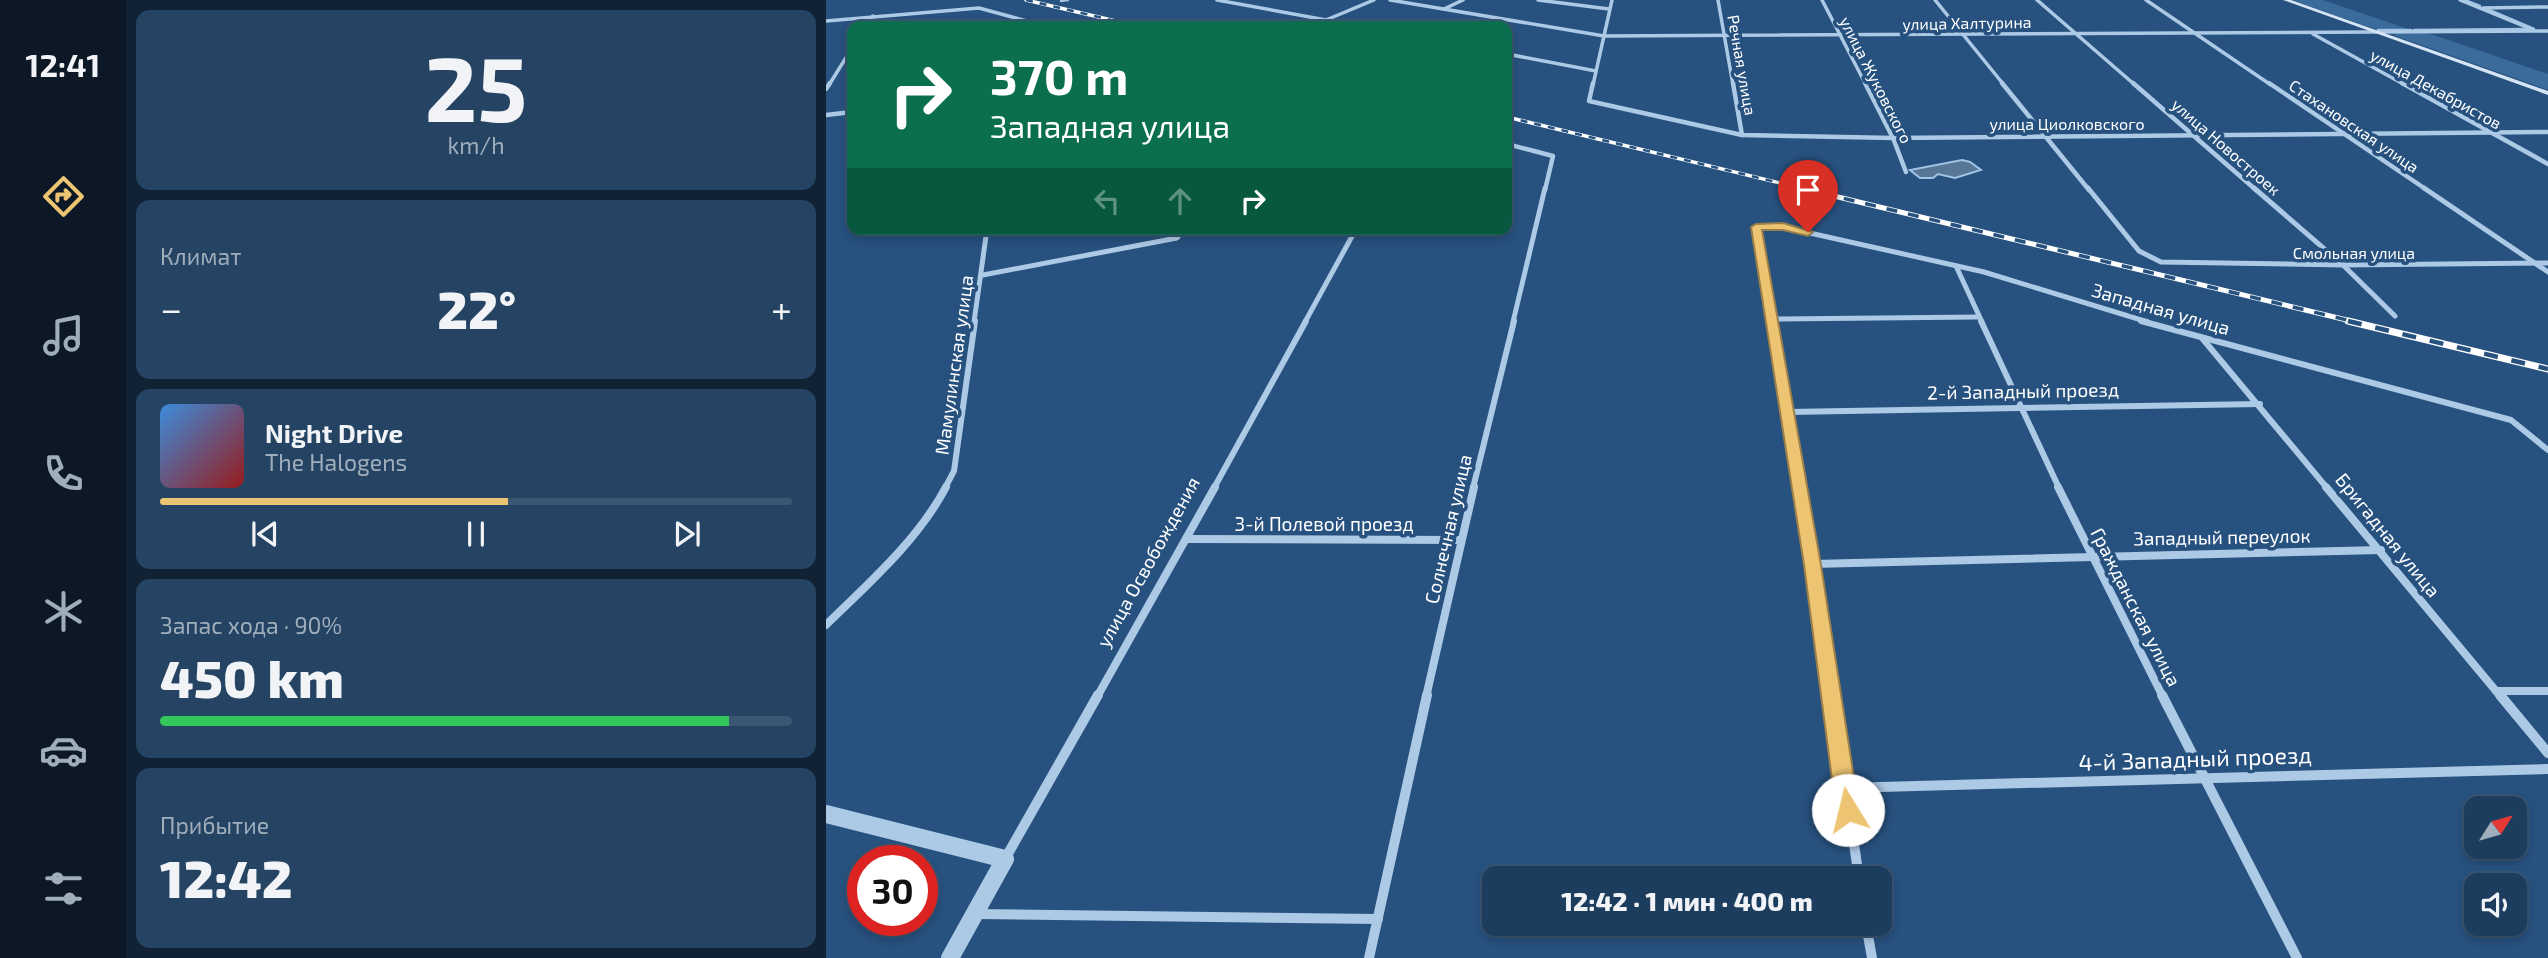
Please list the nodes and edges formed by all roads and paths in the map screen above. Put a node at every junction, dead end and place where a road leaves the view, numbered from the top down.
1 (1217, 0) edge
2 (1374, 0) edge
3 (1390, 0) edge
4 (1463, 0) edge
5 (1538, 0) edge
6 (1612, 0) edge
7 (1718, 0) edge
8 (1822, 0) edge
9 (1935, 0) edge
10 (2037, 0) edge
11 (2146, 0) edge
12 (2286, 0) edge
13 (2459, 0) edge
14 (2479, 8) junction
15 (2548, 8) edge
16 (1443, 9) junction
17 (1609, 9) junction
18 (873, 16) junction
19 (1326, 20) junction
20 (826, 21) edge
21 (870, 21) edge
22 (1027, 21) edge
23 (1332, 21) edge
24 (2535, 31) junction
25 (2379, 33) junction
26 (2548, 33) edge
27 (2078, 34) junction
28 (2195, 34) junction
29 (2313, 34) junction
30 (1604, 36) junction
31 (1962, 36) junction
32 (1724, 37) junction
33 (1840, 37) junction
34 (1512, 55) edge
35 (847, 56) edge
36 (1596, 71) junction
37 (826, 89) edge
38 (2548, 93) edge
39 (847, 113) edge
40 (826, 115) edge
41 (2548, 132) edge
42 (2490, 133) junction
43 (2344, 134) junction
44 (1742, 135) junction
45 (2193, 135) junction
46 (2043, 136) junction
47 (1893, 138) junction
48 (1512, 145) edge
49 (2548, 164) edge
50 (1906, 172) dead end
51 (986, 235) edge
52 (1179, 235) edge
53 (1353, 235) edge
54 (2535, 263) junction
55 (2548, 263) edge
56 (2343, 265) junction
57 (1956, 266) junction
58 (2548, 272) edge
59 (983, 275) junction
60 (2395, 316) dead end
61 (1978, 317) junction
62 (1770, 319) junction
63 (2202, 337) junction
64 (2260, 404) junction
65 (2022, 406) junction
66 (1788, 412) junction
67 (2548, 450) edge
68 (1186, 540) junction
69 (1461, 540) junction
70 (2381, 550) junction
71 (2090, 555) junction
72 (1812, 565) junction
73 (826, 625) edge
74 (2496, 691) junction
75 (2548, 691) edge
76 (2548, 753) edge
77 (2548, 769) edge
78 (2207, 778) junction
79 (1844, 788) junction
80 (826, 814) edge
81 (1005, 859) junction
82 (1857, 866) edge
83 (975, 914) junction
84 (1378, 919) junction
85 (1869, 936) edge
86 (950, 958) edge
87 (1369, 958) edge
88 (1872, 958) edge
89 (2297, 958) edge

1 - 19 street
2 - 19 street
3 - 16 street, улица Халтурина
4 - 16 street
5 - 17 street
6 - 17 street
7 - 32 street, Речная улица
8 - 33 street, улица Жуковского
9 - 31 street
10 - 27 street, улица Новостроек
11 - 28 street, Стахановская улица
12 - 25 main road
13 - 14 street
14 - 15 street
14 - 24 street
16 - 30 street, улица Халтурина
17 - 30 street
18 - 20 street
18 - 21 street
18 - 22 street
19 - 23 street
24 - 25 street, улица Халтурина
24 - 26 street, улица Халтурина
25 - 29 street, улица Халтурина
25 - 38 main road
27 - 28 street, улица Халтурина
27 - 31 street, улица Халтурина
27 - 45 street, улица Новостроек
28 - 29 street, улица Халтурина
28 - 43 street, Стахановская улица
29 - 42 street, улица Декабристов
30 - 32 street, улица Халтурина
30 - 36 street
31 - 33 street, улица Халтурина
31 - 46 street
32 - 33 street, улица Халтурина
32 - 44 street, Речная улица
33 - 47 street, улица Жуковского
34 - 36 street
35 - 37 street
36 - 44 street, улица Циолковского
39 - 40 street
41 - 42 street, улица Циолковского
42 - 43 street, улица Циолковского
42 - 49 street, улица Декабристов
43 - 45 street, улица Циолковского
43 - 54 street, Стахановская улица
44 - 47 street, улица Циолковского
45 - 46 street, улица Циолковского
45 - 56 street, улица Новостроек
46 - 47 street, улица Циолковского
46 - 56 street, Смольная улица
47 - 50 street, улица Жуковского
48 - 69 street, Солнечная улица
51 - 59 street, Мамулинская улица
52 - 59 street
53 - 68 street, улица Освобождения
54 - 55 street, Смольная улица
54 - 56 street, Смольная улица
54 - 58 street, Стахановская улица
56 - 60 street, улица Новостроек
57 - 61 street, Гражданская улица
57 - 62 street, Западная улица
57 - 63 street, Западная улица
59 - 73 street, Мамулинская улица
61 - 62 street
61 - 65 street, Гражданская улица
62 - 66 street
63 - 64 street, Бригадная улица
63 - 67 street, Западная улица
64 - 65 street, 2-й Западный проезд
64 - 70 street, Бригадная улица
65 - 66 street, 2-й Западный проезд
65 - 71 street, Гражданская улица
66 - 72 street
68 - 69 street, 3-й Полевой проезд
68 - 81 street, улица Освобождения
69 - 84 street, Солнечная улица
70 - 71 street, Западный переулок
70 - 74 street, Бригадная улица
71 - 72 street, Западный переулок
71 - 78 street, Гражданская улица
72 - 79 street
74 - 75 street
74 - 76 street, Бригадная улица
77 - 78 street, 4-й Западный проезд
78 - 79 street, 4-й Западный проезд
78 - 89 street, Гражданская улица
79 - 82 street
80 - 81 street
81 - 83 street, улица Освобождения
83 - 84 street
83 - 86 street, улица Освобождения
84 - 87 street, Солнечная улица
85 - 88 street

